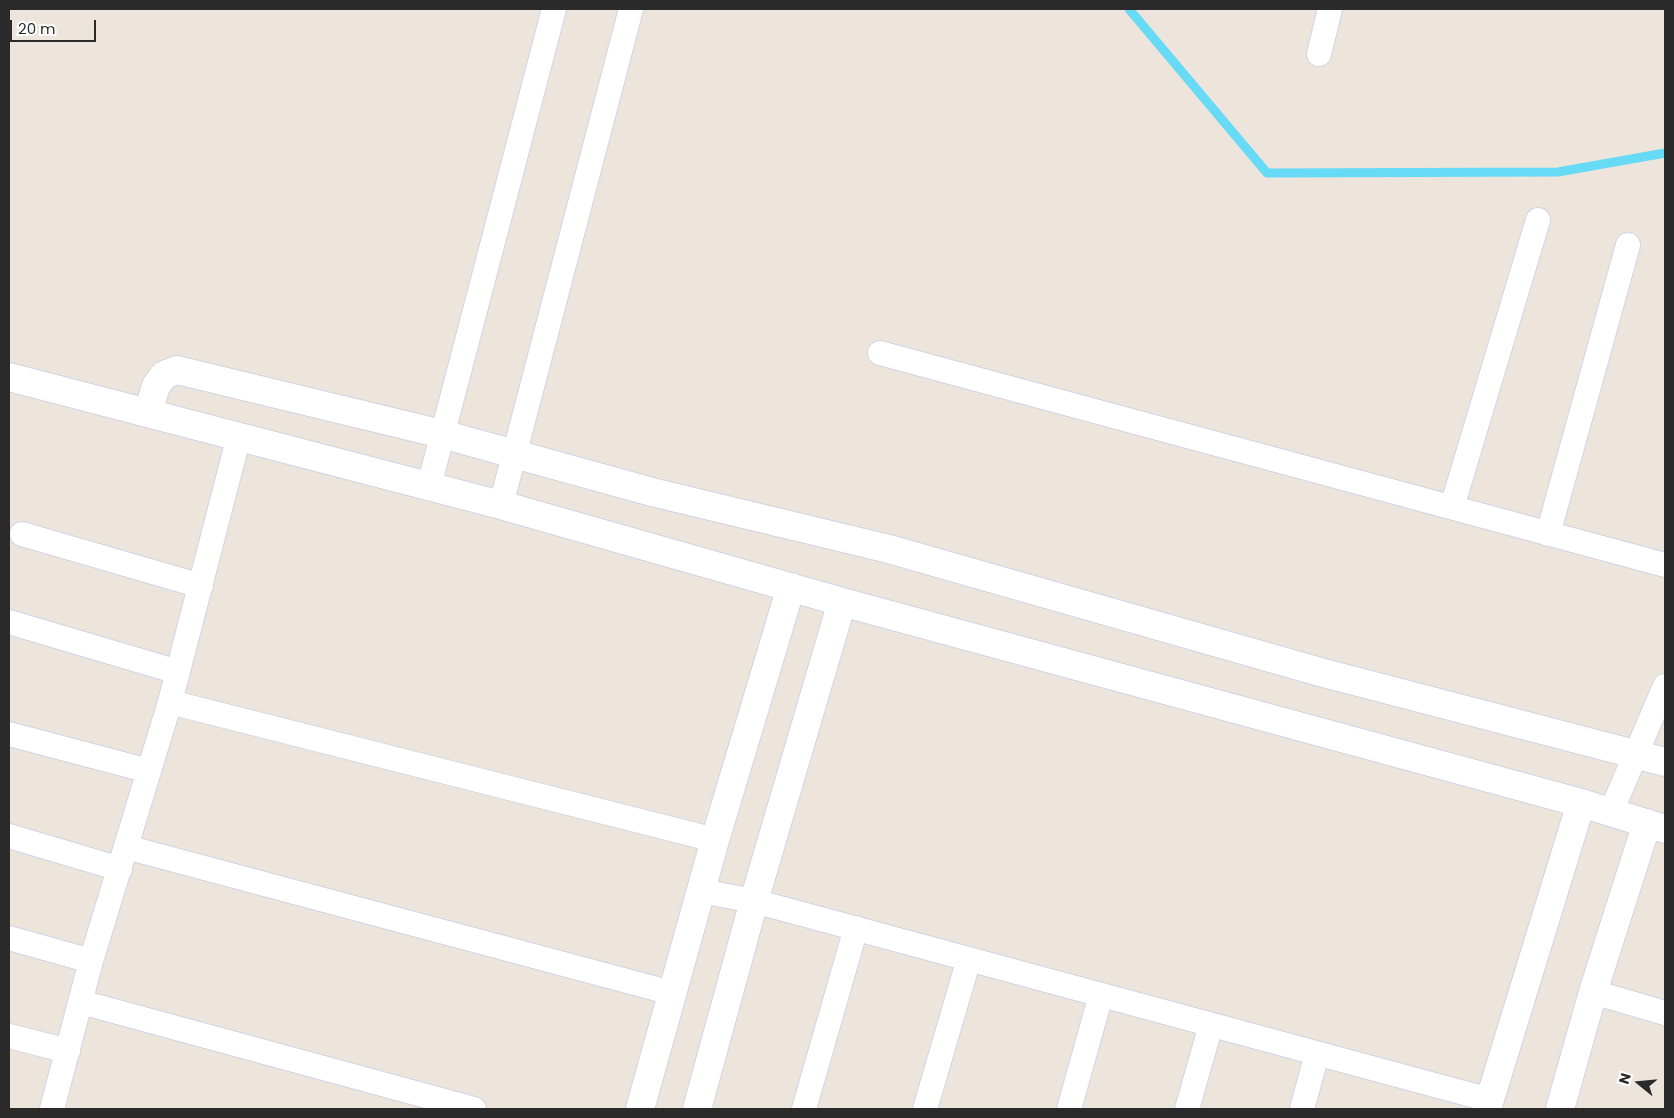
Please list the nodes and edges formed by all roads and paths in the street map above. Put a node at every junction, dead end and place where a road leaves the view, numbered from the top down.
1 (554, 9) edge
2 (631, 9) edge
3 (1330, 9) edge
4 (1319, 54) dead end
5 (1538, 220) dead end
6 (1628, 245) dead end
7 (880, 353) dead end
8 (9, 377) edge
9 (148, 412) junction
10 (442, 434) junction
11 (238, 436) junction
12 (514, 454) junction
13 (429, 486) junction
14 (501, 504) junction
15 (1452, 507) junction
16 (22, 534) dead end
17 (1548, 534) junction
18 (1665, 565) edge
19 (201, 586) junction
20 (791, 587) junction
21 (842, 602) junction
22 (9, 622) edge
23 (178, 672) junction
24 (1665, 686) edge
25 (170, 702) junction
26 (9, 734) edge
27 (1637, 754) junction
28 (1665, 762) edge
29 (149, 771) junction
30 (1581, 803) junction
31 (1611, 812) junction
32 (1656, 826) edge
33 (9, 836) edge
34 (715, 840) junction
35 (123, 858) junction
36 (700, 891) junction
37 (754, 901) junction
38 (856, 928) junction
39 (9, 938) edge
40 (969, 959) junction
41 (92, 961) junction
42 (1593, 992) junction
43 (672, 993) junction
44 (1101, 995) junction
45 (81, 1002) junction
46 (1665, 1013) edge
47 (1211, 1025) junction
48 (9, 1036) edge
49 (68, 1052) junction
50 (1317, 1054) junction
51 (1488, 1105) edge
52 (52, 1109) edge
53 (474, 1109) edge
54 (640, 1109) edge
55 (697, 1109) edge
56 (804, 1109) edge
57 (925, 1109) edge
58 (1069, 1109) edge
59 (1187, 1109) edge
60 (1302, 1109) edge
61 (1560, 1109) edge

1 - 10 street
2 - 12 street
3 - 4 street
5 - 15 street
6 - 17 street
7 - 15 street
8 - 9 street
9 - 10 street
9 - 11 street
10 - 12 street
10 - 13 street
11 - 13 street
11 - 19 street
12 - 14 street
12 - 27 street
13 - 14 street
14 - 20 street
15 - 17 street
16 - 19 street
17 - 18 street
19 - 23 street
20 - 21 street
20 - 34 street
21 - 30 street
21 - 37 street
22 - 23 street
23 - 25 street
24 - 27 street
25 - 29 street
25 - 34 street
26 - 29 street
27 - 28 street
27 - 31 street
29 - 35 street
30 - 31 street
30 - 51 street
31 - 32 street
32 - 42 street
33 - 35 street
34 - 36 street
35 - 41 street
35 - 43 street
36 - 37 street
36 - 43 street
37 - 38 street
37 - 55 street
38 - 40 street
38 - 56 street
39 - 41 street
40 - 44 street
40 - 57 street
41 - 45 street
42 - 46 street
42 - 61 street
43 - 54 street
44 - 47 street
44 - 58 street
45 - 49 street
45 - 53 street
47 - 50 street
47 - 59 street
48 - 49 street
49 - 52 street
50 - 51 street
50 - 60 street

